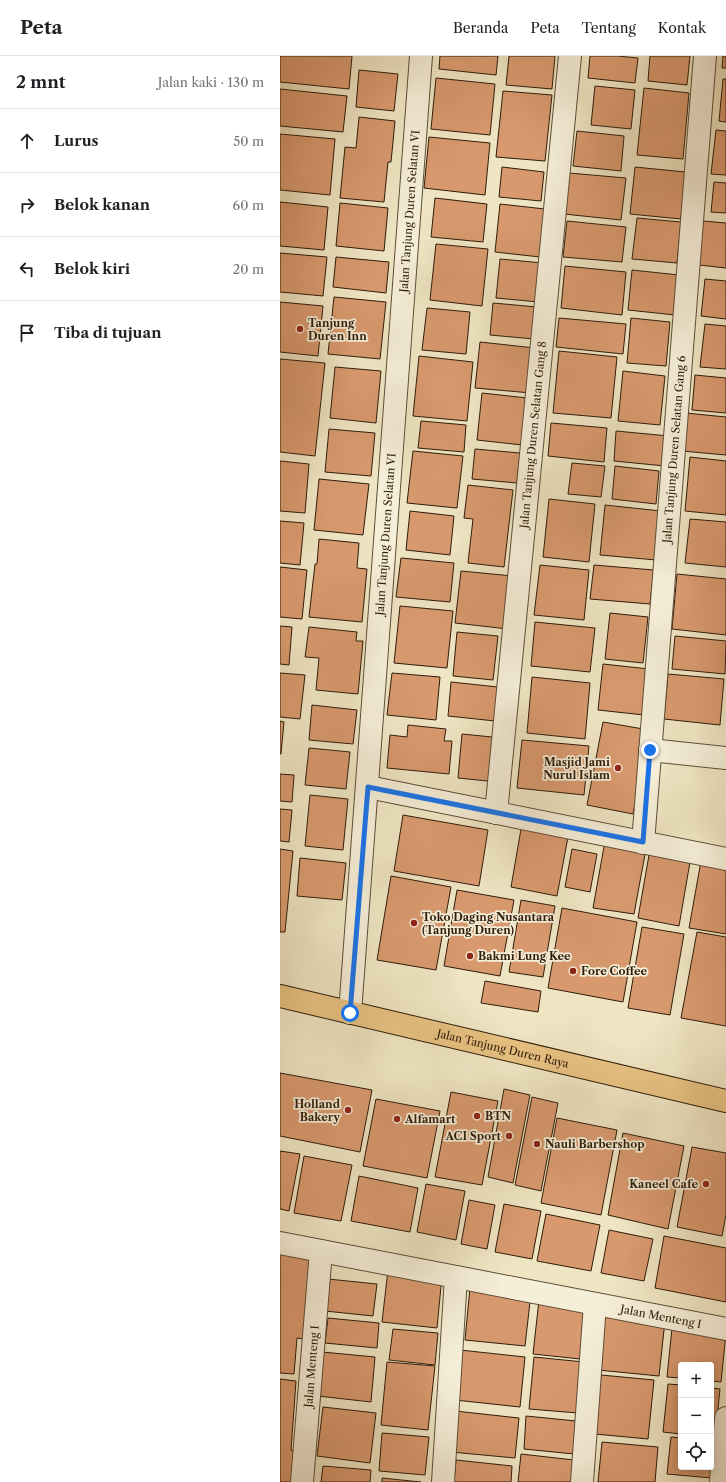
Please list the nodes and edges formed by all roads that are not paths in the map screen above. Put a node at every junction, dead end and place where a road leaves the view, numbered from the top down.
1 (421, 56) edge
2 (570, 56) edge
3 (705, 56) edge
4 (650, 750) junction
5 (726, 758) edge
6 (368, 787) junction
7 (496, 813) junction
8 (643, 842) junction
9 (726, 859) edge
10 (280, 996) edge
11 (350, 1013) junction
12 (726, 1101) edge
13 (280, 1243) edge
14 (321, 1251) junction
15 (456, 1277) junction
16 (595, 1304) junction
17 (726, 1329) edge
18 (726, 1418) edge
19 (302, 1482) edge
20 (444, 1482) edge
21 (582, 1482) edge
22 (721, 1482) edge

1 - 6 street, Jalan Tanjung Duren Selatan VI
2 - 7 street, Jalan Tanjung Duren Selatan Gang 8
3 - 4 street, Jalan Tanjung Duren Selatan Gang 6
4 - 5 street
4 - 8 street, Jalan Tanjung Duren Selatan Gang 6
6 - 7 street
6 - 11 street, Jalan Tanjung Duren Selatan VI
7 - 8 street
8 - 9 street
10 - 11 main road, Jalan Tanjung Duren Raya
11 - 12 main road, Jalan Tanjung Duren Raya
13 - 14 street, Jalan Menteng I
14 - 15 street, Jalan Menteng I
14 - 19 street, Jalan Menteng I
15 - 16 street, Jalan Menteng I
15 - 20 street
16 - 17 street, Jalan Menteng I
16 - 21 street
18 - 22 street

